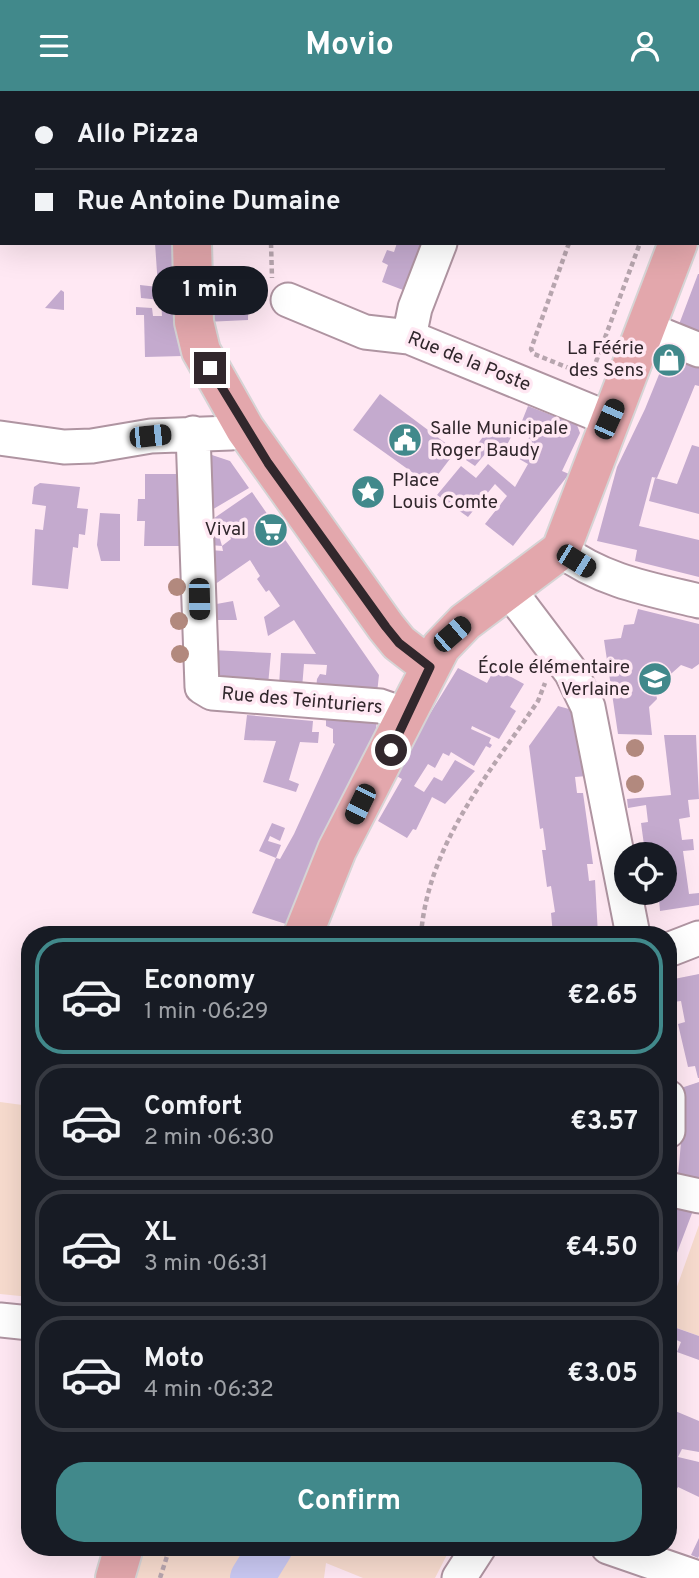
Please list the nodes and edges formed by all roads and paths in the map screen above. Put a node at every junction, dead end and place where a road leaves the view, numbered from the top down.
1 (192, 245) edge
2 (439, 245) edge
3 (568, 245) edge
4 (639, 245) edge
5 (677, 245) edge
6 (288, 300) dead end
7 (646, 329) junction
8 (409, 337) junction
9 (699, 350) edge
10 (593, 401) junction
11 (246, 429) junction
12 (193, 433) junction
13 (0, 438) edge
14 (561, 550) junction
15 (509, 590) junction
16 (699, 601) edge
17 (430, 667) junction
18 (547, 676) dead end
19 (406, 715) junction
20 (307, 926) edge
21 (422, 926) edge
22 (631, 926) edge
23 (699, 939) edge
24 (677, 947) edge
25 (677, 1191) edge
26 (699, 1196) edge
27 (0, 1320) edge
28 (21, 1322) edge
29 (121, 1556) edge
30 (167, 1556) edge
31 (473, 1556) edge
32 (634, 1556) edge
33 (115, 1578) edge
34 (160, 1578) edge
35 (459, 1578) edge
36 (698, 1578) edge

1 - 11 main road
2 - 8 street
3 - 10 path
4 - 10 path
5 - 7 main road
6 - 8 street, Rue de la Poste
7 - 9 street
7 - 10 main road
8 - 10 street, Rue de la Poste
10 - 14 main road
11 - 12 street
11 - 17 main road
12 - 13 street
12 - 19 street, Rue des Teinturiers
14 - 15 main road
14 - 16 street
15 - 17 main road
15 - 22 street
17 - 19 main road
18 - 21 path
19 - 20 main road
23 - 24 street
25 - 26 street
27 - 28 street
29 - 33 main road
30 - 34 path
31 - 35 street
32 - 36 street

